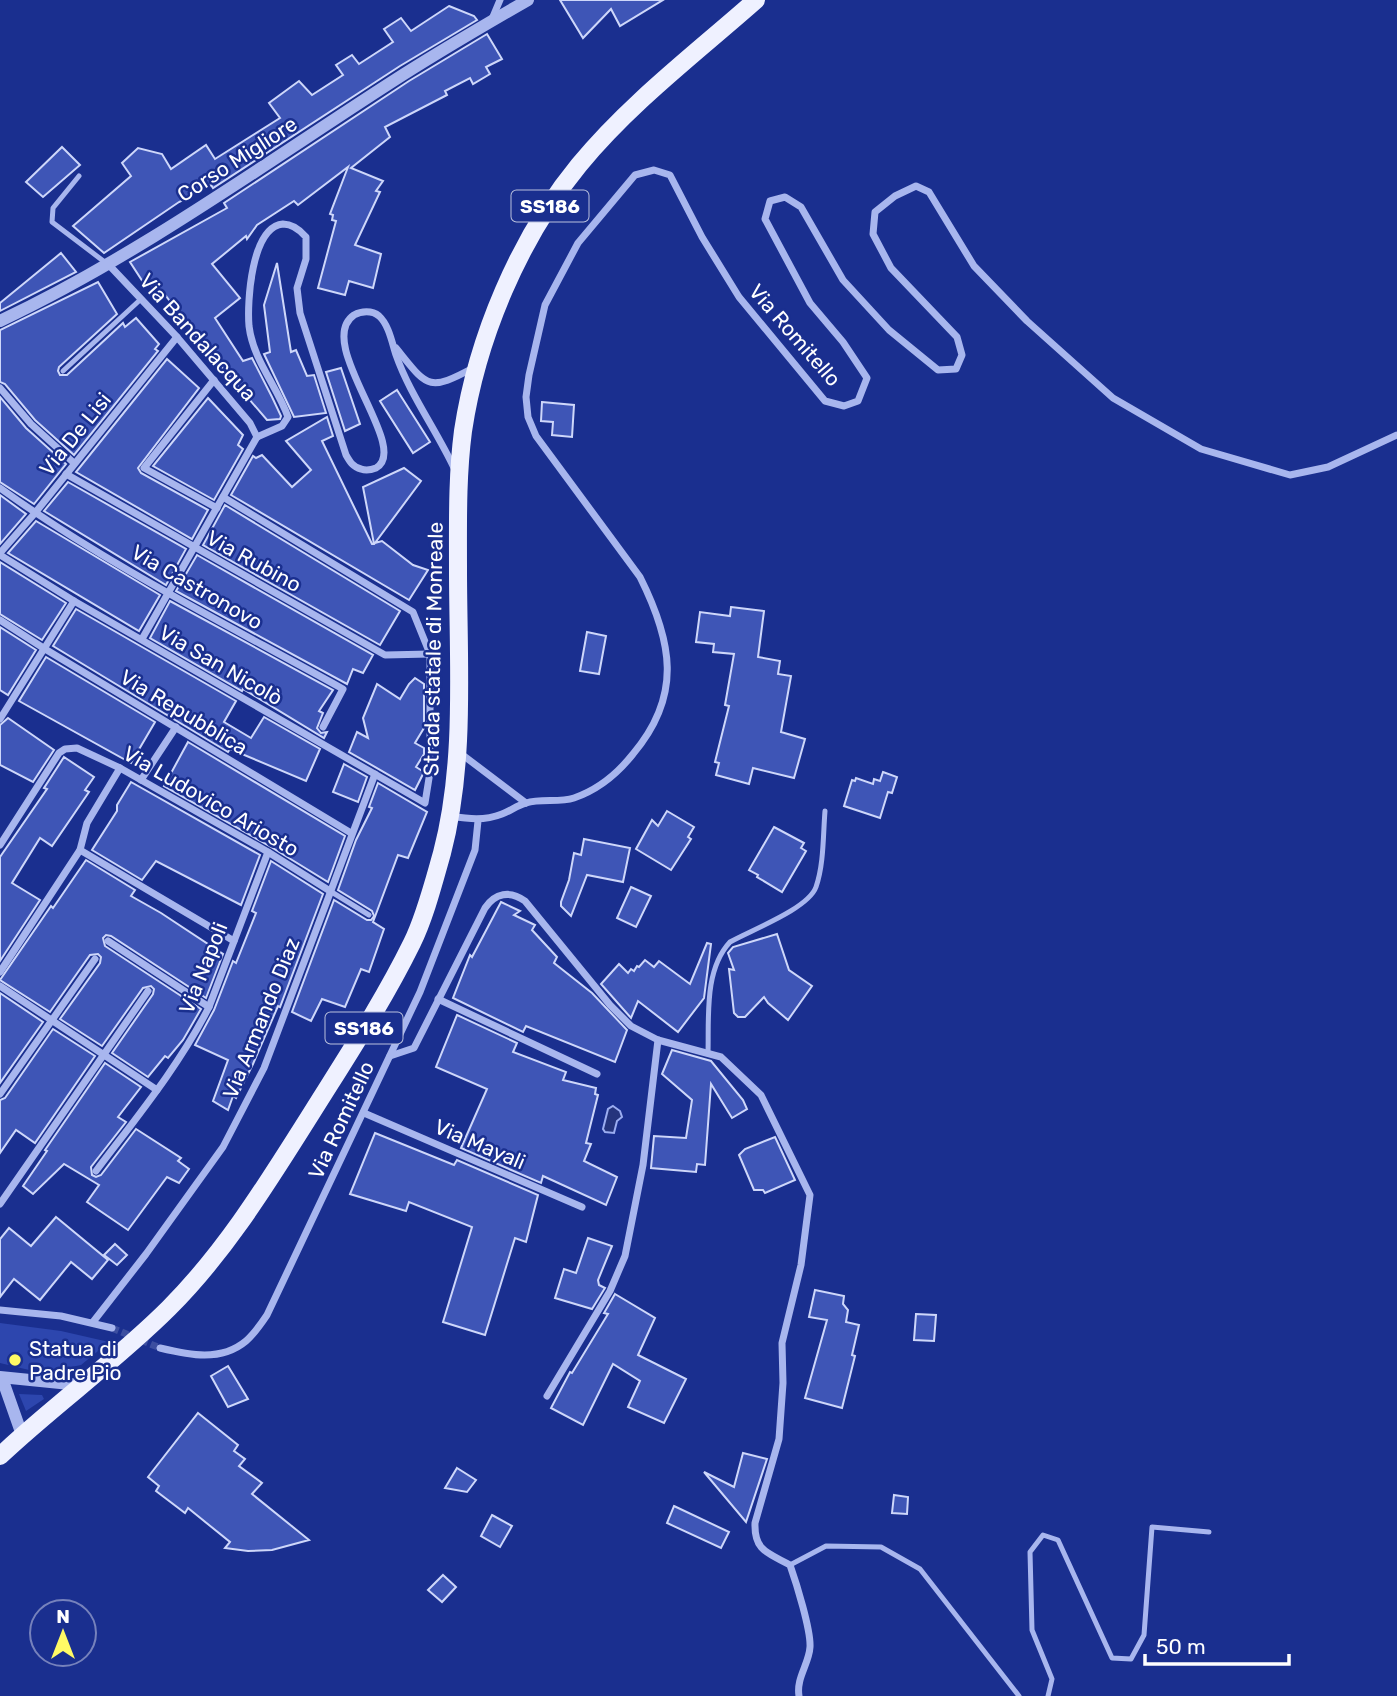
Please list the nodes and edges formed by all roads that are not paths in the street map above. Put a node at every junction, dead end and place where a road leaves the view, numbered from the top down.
1 (500, 0) edge
2 (528, 0) edge
3 (756, 0) edge
4 (491, 22) junction
5 (79, 176) dead end
6 (108, 264) junction
7 (141, 299) junction
8 (0, 321) edge
9 (177, 337) junction
10 (393, 345) junction
11 (479, 365) junction
12 (63, 372) dead end
13 (214, 380) junction
14 (0, 388) edge
15 (1397, 435) edge
16 (257, 437) junction
17 (74, 463) junction
18 (66, 474) junction
19 (459, 480) junction
20 (0, 488) edge
21 (223, 497) junction
22 (217, 508) junction
23 (35, 513) junction
24 (195, 547) junction
25 (0, 554) edge
26 (169, 593) junction
27 (74, 601) junction
28 (1, 623) edge
29 (142, 639) junction
30 (45, 649) junction
31 (430, 654) junction
32 (0, 719) edge
33 (176, 727) junction
34 (323, 727) dead end
35 (457, 751) junction
36 (120, 768) junction
37 (375, 774) junction
38 (141, 780) junction
39 (527, 803) junction
40 (825, 811) dead end
41 (450, 816) junction
42 (478, 821) junction
43 (351, 833) junction
44 (0, 845) edge
45 (80, 850) junction
46 (268, 852) junction
47 (330, 891) junction
48 (369, 915) dead end
49 (234, 940) junction
50 (108, 941) dead end
51 (95, 959) dead end
52 (0, 972) edge
53 (0, 986) edge
54 (148, 991) dead end
55 (438, 999) junction
56 (209, 1007) junction
57 (52, 1020) junction
58 (658, 1040) junction
59 (708, 1053) junction
60 (104, 1056) junction
61 (390, 1056) junction
62 (597, 1074) dead end
63 (157, 1090) junction
64 (0, 1094) edge
65 (363, 1113) junction
66 (96, 1171) dead end
67 (0, 1205) edge
68 (582, 1207) dead end
69 (0, 1310) edge
70 (93, 1322) junction
71 (112, 1328) tunnel mouth
72 (160, 1348) tunnel mouth
73 (1, 1378) edge
74 (80, 1385) junction
75 (547, 1396) dead end
76 (22, 1435) junction
77 (0, 1456) edge
78 (1209, 1532) dead end
79 (790, 1565) junction
80 (799, 1696) edge
81 (1019, 1696) edge
82 (1048, 1696) edge

1 - 4 street
2 - 4 street, Corso Migliore
3 - 11 main road, Strada statale di Monreale / SS186
4 - 6 street, Corso Migliore
5 - 6 lane
6 - 7 street, Via Bandalacqua
6 - 8 street, Corso Migliore
7 - 9 street, Via Bandalacqua
7 - 12 lane
9 - 13 street, Via Bandalacqua
9 - 17 street, Via De Lisi
10 - 11 street
10 - 16 street
10 - 19 street
11 - 19 main road, Strada statale di Monreale / SS186
13 - 16 street, Via Bandalacqua
13 - 22 street
14 - 17 street
15 - 39 street, Via Romitello
16 - 21 street
17 - 18 street, Via De Lisi
18 - 23 street, Via De Lisi
18 - 24 street, Via Rubino
19 - 35 main road, Strada statale di Monreale / SS186
20 - 23 street, Via Castronovo
21 - 22 street
21 - 31 street
22 - 24 street
23 - 25 street, Via De Lisi
23 - 26 street, Via Castronovo
24 - 26 street
24 - 31 street, Via Rubino
25 - 27 street, Via San Nicolò
26 - 29 street
26 - 34 street, Via Castronovo
27 - 29 street, Via San Nicolò
27 - 30 street
28 - 30 street, Via Repubblica
29 - 37 street, Via San Nicolò
30 - 32 street
30 - 33 street, Via Repubblica
31 - 37 street, Via San Nicolò
33 - 38 street
33 - 43 street, Via Repubblica
35 - 39 street
35 - 41 main road, Strada statale di Monreale / SS186
36 - 38 street, Via Ludovico Ariosto
36 - 44 street, Via Ludovico Ariosto
36 - 45 street
37 - 43 street, Via Armando Diaz
38 - 46 street, Via Ludovico Ariosto
39 - 42 street
40 - 59 lane
41 - 42 street
41 - 74 main road, Strada statale di Monreale / SS186
42 - 61 street, Via Romitello
43 - 47 street, Via Armando Diaz
45 - 49 street
45 - 52 street
46 - 47 street, Via Ludovico Ariosto
46 - 49 street, Via Napoli
47 - 48 lane
47 - 70 street, Via Armando Diaz
49 - 56 street, Via Napoli
50 - 56 street
51 - 57 street
53 - 57 street
54 - 60 street
55 - 58 street
55 - 61 street
55 - 62 street
56 - 63 street, Via Napoli
57 - 60 street
57 - 64 street
58 - 59 street
58 - 75 street
59 - 79 street
60 - 63 street
60 - 67 street
61 - 65 street, Via Romitello
63 - 66 street, Via Napoli
65 - 68 street, Via Mayali
65 - 72 street, Via Romitello
69 - 70 street
70 - 71 street
73 - 74 street
73 - 76 street
74 - 76 main road, Strada statale di Monreale / SS186
76 - 77 main road, Strada statale di Monreale / SS186
78 - 82 lane
79 - 80 street
79 - 81 lane

